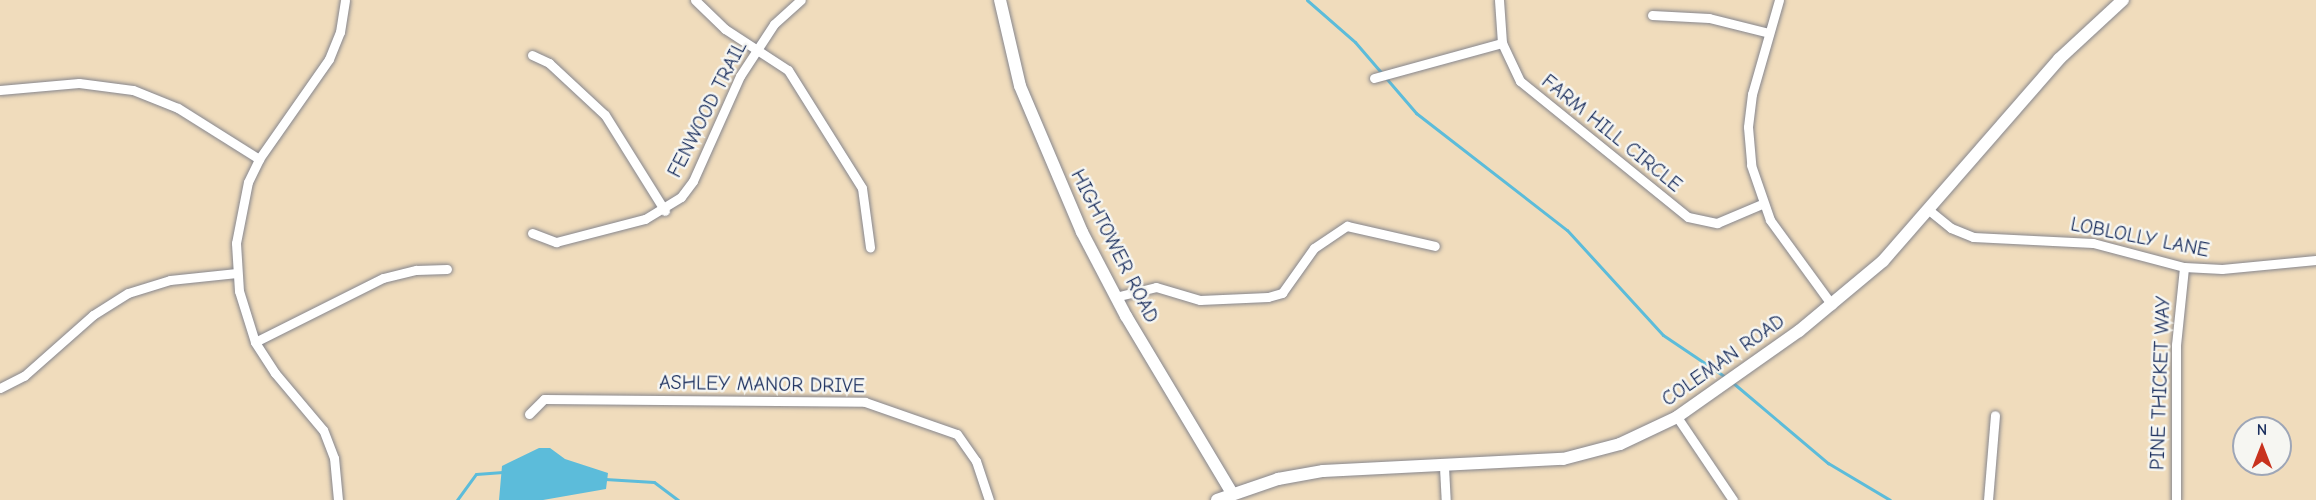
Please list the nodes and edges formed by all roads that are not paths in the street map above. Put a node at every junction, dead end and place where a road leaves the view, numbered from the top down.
1 (345, 0) edge
2 (695, 0) edge
3 (801, 0) edge
4 (1000, 0) edge
5 (1499, 0) edge
6 (1779, 0) edge
7 (2123, 0) edge
8 (1652, 15) dead end
9 (1769, 33) junction
10 (1502, 43) junction
11 (758, 48) junction
12 (532, 55) dead end
13 (1374, 78) dead end
14 (0, 90) edge
15 (260, 159) junction
16 (1762, 204) junction
17 (665, 210) junction
18 (1929, 210) junction
19 (532, 233) dead end
20 (1436, 246) dead end
21 (870, 247) dead end
22 (2316, 260) edge
23 (2184, 267) junction
24 (447, 269) dead end
25 (237, 273) junction
26 (1115, 297) junction
27 (1832, 305) junction
28 (255, 342) junction
29 (0, 388) edge
30 (529, 414) dead end
31 (1995, 416) dead end
32 (1677, 417) junction
33 (1444, 467) junction
34 (1232, 493) junction
35 (338, 500) edge
36 (989, 500) edge
37 (1216, 500) edge
38 (1446, 500) edge
39 (1733, 500) edge
40 (1988, 500) edge
41 (2176, 500) edge

1 - 15 street
2 - 11 street
3 - 11 street, FENWOOD TRAIL
4 - 26 street, HIGHTOWER ROAD
5 - 10 street, FARM HILL CIRCLE
6 - 9 street
7 - 18 street, COLEMAN ROAD
8 - 9 street
9 - 16 street
10 - 13 street
10 - 16 street, FARM HILL CIRCLE
11 - 17 street, FENWOOD TRAIL
11 - 21 street
12 - 17 street
14 - 15 street
15 - 25 street
16 - 27 street
17 - 19 street, FENWOOD TRAIL
18 - 23 street, LOBLOLLY LANE
18 - 27 street, COLEMAN ROAD
20 - 26 street
22 - 23 street, LOBLOLLY LANE
23 - 41 street, PINE THICKET WAY
24 - 28 street
25 - 28 street
25 - 29 street
26 - 34 street, HIGHTOWER ROAD
27 - 32 street, COLEMAN ROAD
28 - 35 street
30 - 36 street, ASHLEY MANOR DRIVE
31 - 40 street
32 - 33 street, COLEMAN ROAD
32 - 39 street
33 - 34 street, COLEMAN ROAD
33 - 38 street
34 - 37 street, COLEMAN ROAD

